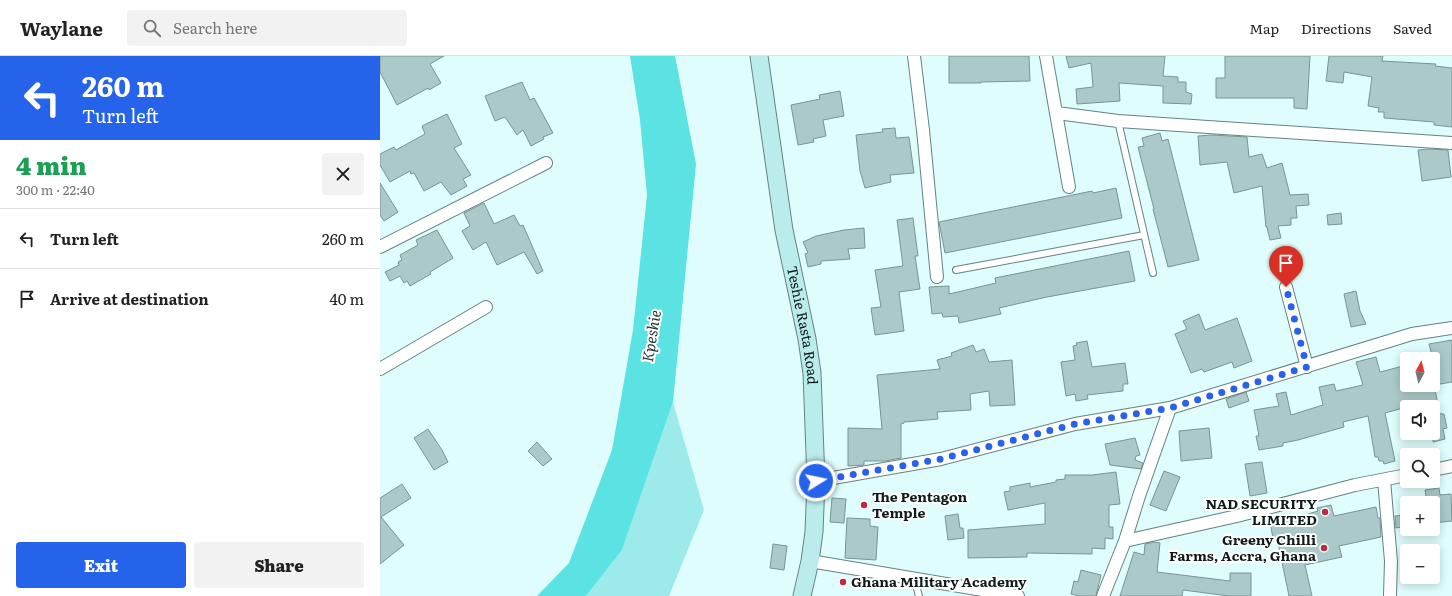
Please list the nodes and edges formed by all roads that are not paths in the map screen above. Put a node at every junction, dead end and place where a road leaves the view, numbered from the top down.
1 (759, 56) edge
2 (914, 56) edge
3 (1046, 56) edge
4 (1057, 113) junction
5 (1118, 121) junction
6 (1452, 143) edge
7 (546, 163) dead end
8 (1069, 187) dead end
9 (1144, 235) junction
10 (380, 247) edge
11 (956, 270) dead end
12 (1153, 273) dead end
13 (937, 277) dead end
14 (1286, 287) dead end
15 (486, 307) dead end
16 (1452, 328) edge
17 (1307, 367) junction
18 (380, 369) edge
19 (1170, 408) junction
20 (1452, 466) edge
21 (1440, 469) edge
22 (1400, 477) edge
23 (1384, 480) junction
24 (816, 481) junction
25 (1125, 541) junction
26 (810, 561) junction
27 (914, 578) junction
28 (802, 596) edge
29 (919, 596) edge
30 (1018, 596) edge
31 (1103, 596) edge
32 (1390, 596) edge

1 - 24 main road, Teshie Rasta Road
2 - 13 street
3 - 4 street
4 - 5 street
4 - 8 street
5 - 6 street
5 - 9 lane
7 - 10 street
9 - 11 lane
9 - 12 lane
14 - 17 street
15 - 18 street
16 - 17 street
17 - 19 street
19 - 24 street
19 - 25 street
20 - 21 street
22 - 23 street
23 - 25 street
23 - 32 street
24 - 26 main road, Teshie Rasta Road
25 - 31 street
26 - 27 street
26 - 28 main road, Teshie Rasta Road
27 - 29 lane
27 - 30 street

